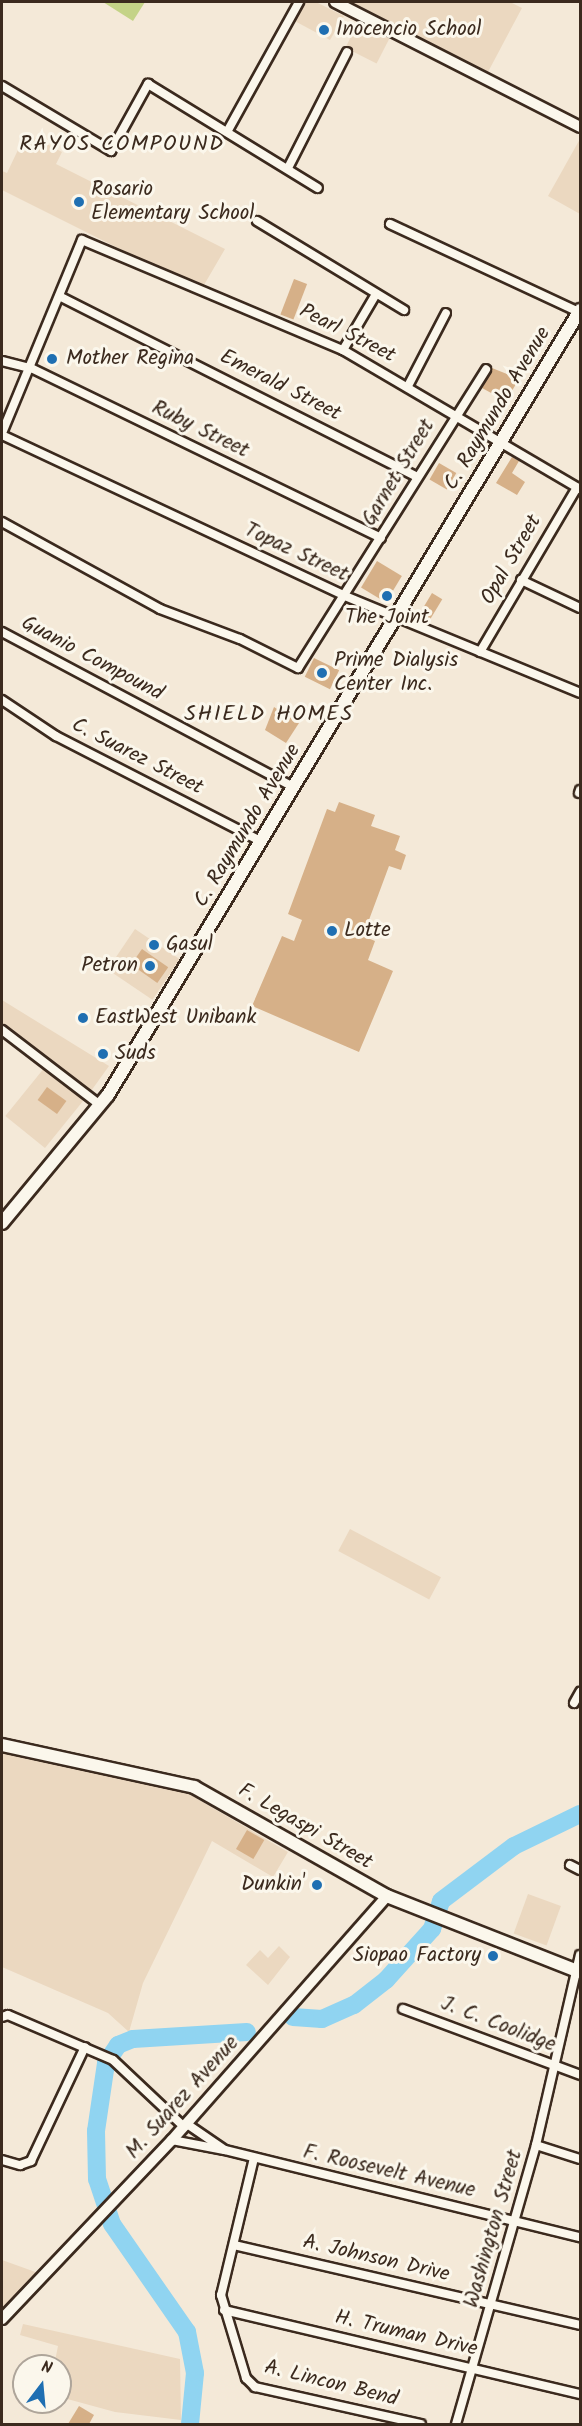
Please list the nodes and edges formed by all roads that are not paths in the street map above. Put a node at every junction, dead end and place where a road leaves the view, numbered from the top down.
1 (299, 2) edge
2 (335, 2) edge
3 (347, 52) dead end
4 (2, 86) edge
5 (580, 127) edge
6 (227, 132) junction
7 (288, 168) junction
8 (318, 188) dead end
9 (256, 221) dead end
10 (390, 224) dead end
11 (376, 294) junction
12 (61, 297) junction
13 (404, 310) dead end
14 (580, 311) edge
15 (446, 313) dead end
16 (344, 350) junction
17 (2, 360) edge
18 (31, 368) junction
19 (486, 369) dead end
20 (408, 386) junction
21 (455, 416) junction
22 (2, 434) edge
23 (502, 442) junction
24 (417, 477) junction
25 (579, 488) edge
26 (2, 522) edge
27 (381, 538) junction
28 (521, 579) junction
29 (345, 596) junction
30 (580, 608) edge
31 (395, 617) junction
32 (2, 632) edge
33 (480, 652) junction
34 (580, 693) edge
35 (2, 700) edge
36 (293, 787) junction
37 (260, 841) junction
38 (2, 1030) edge
39 (100, 1105) junction
40 (2, 1223) edge
41 (580, 1692) edge
42 (574, 1703) dead end
43 (2, 1745) edge
44 (570, 1865) dead end
45 (580, 1870) edge
46 (387, 1896) junction
47 (580, 1955) edge
48 (578, 1971) edge
49 (403, 2009) dead end
50 (2, 2017) edge
51 (571, 2028) dead end
52 (560, 2041) junction
53 (85, 2047) junction
54 (554, 2066) junction
55 (580, 2076) edge
56 (185, 2125) junction
57 (172, 2140) junction
58 (536, 2145) junction
59 (225, 2150) junction
60 (254, 2158) junction
61 (580, 2159) edge
62 (2, 2160) edge
63 (514, 2220) junction
64 (580, 2237) edge
65 (234, 2245) junction
66 (491, 2304) junction
67 (224, 2310) junction
68 (2, 2319) edge
69 (580, 2325) edge
70 (472, 2368) junction
71 (580, 2394) edge
72 (421, 2424) edge
73 (456, 2424) edge

1 - 6 street
2 - 5 street
3 - 7 street
4 - 6 street
6 - 7 street
7 - 8 street
9 - 11 street
10 - 14 street
11 - 13 street
11 - 16 street
12 - 16 street, Pearl Street
12 - 18 street
12 - 24 street, Emerald Street
14 - 23 main road, C. Raymundo Avenue
15 - 20 street
16 - 20 street, Pearl Street
17 - 18 street, Ruby Street
18 - 22 street
18 - 27 street, Ruby Street
19 - 21 street, Garnet Street
20 - 21 street, Pearl Street
21 - 23 street, Pearl Street
21 - 24 street, Garnet Street
22 - 29 street, Topaz Street
23 - 25 street, Pearl Street
23 - 31 main road, C. Raymundo Avenue
24 - 27 street, Garnet Street
25 - 28 street, Opal Street
26 - 29 street, Garnet Street
27 - 29 street, Garnet Street
28 - 30 street
28 - 33 street, Opal Street
29 - 31 street, Topaz Street
31 - 33 street, Topaz Street
31 - 36 main road, C. Raymundo Avenue
32 - 36 street, Guanio Compound
33 - 34 street, Topaz Street
35 - 37 street, C. Suarez Street
36 - 37 main road, C. Raymundo Avenue
37 - 39 main road, C. Raymundo Avenue
38 - 39 street
39 - 40 main road, C. Raymundo Avenue
41 - 42 street
43 - 46 main road, F. Legaspi Street
44 - 45 street
46 - 48 main road, F. Legaspi Street
46 - 56 street, M. Suarez Avenue
47 - 48 street, Washington Street
48 - 52 street, Washington Street
49 - 54 street, J. C. Coolidge
50 - 53 street
51 - 52 street, Washington Street
52 - 54 street, Washington Street
53 - 56 street, F. Roosevelt Avenue
53 - 62 street
54 - 55 street, J. C. Coolidge
54 - 58 street, Washington Street
56 - 57 street, M. Suarez Avenue
56 - 59 street, F. Roosevelt Avenue
57 - 59 street, F. Roosevelt Avenue
57 - 68 street, M. Suarez Avenue
58 - 61 street
58 - 63 street, Washington Street
59 - 60 street, F. Roosevelt Avenue
60 - 63 street, F. Roosevelt Avenue
60 - 65 street, A. Lincon Bend
63 - 64 street, F. Roosevelt Avenue
63 - 66 street, Washington Street
65 - 66 street, A. Johnson Drive
65 - 67 street, A. Lincon Bend
66 - 69 street, A. Johnson Drive
66 - 70 street, Washington Street
67 - 70 street, H. Truman Drive
67 - 72 street, A. Lincon Bend
70 - 71 street, H. Truman Drive
70 - 73 street, Washington Street

